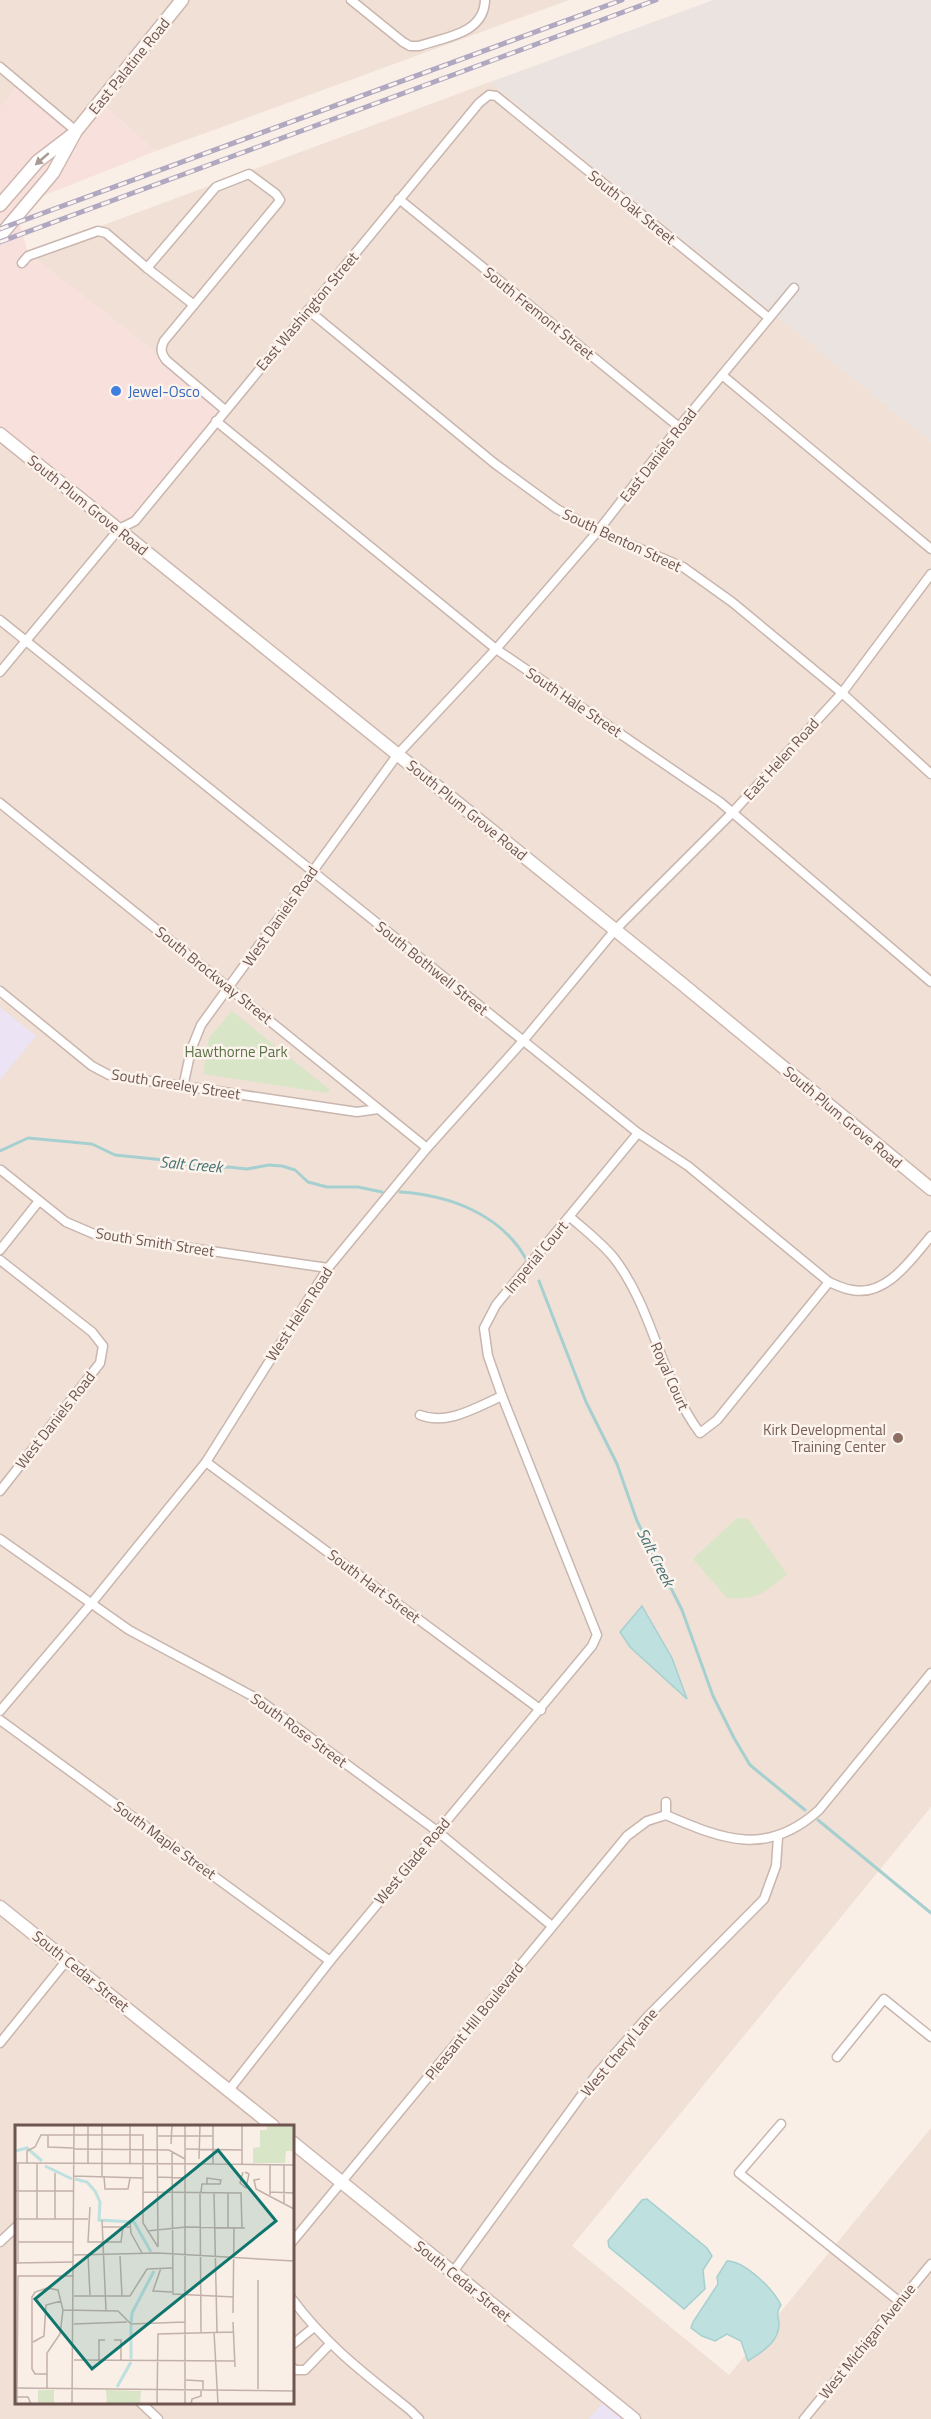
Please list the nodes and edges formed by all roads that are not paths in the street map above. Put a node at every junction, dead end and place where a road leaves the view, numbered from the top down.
1 (182, 0) edge
2 (351, 0) edge
3 (485, 0) edge
4 (0, 67) edge
5 (496, 96) joint
6 (76, 131) junction
7 (399, 199) junction
8 (0, 205) edge
9 (0, 236) edge
10 (22, 262) dead end
11 (147, 268) junction
12 (794, 288) dead end
13 (194, 305) junction
14 (308, 310) junction
15 (769, 318) junction
16 (722, 375) junction
17 (225, 410) junction
18 (216, 421) junction
19 (679, 427) junction
20 (2, 440) edge
21 (119, 530) junction
22 (598, 531) junction
23 (931, 549) edge
24 (931, 574) edge
25 (0, 620) edge
26 (26, 641) junction
27 (496, 649) junction
28 (0, 672) edge
29 (842, 693) junction
30 (398, 754) junction
31 (931, 774) edge
32 (0, 803) edge
33 (733, 812) junction
34 (312, 872) junction
35 (615, 930) junction
36 (931, 982) edge
37 (230, 988) junction
38 (0, 991) edge
39 (523, 1041) junction
40 (183, 1087) junction
41 (378, 1108) junction
42 (638, 1133) junction
43 (427, 1148) junction
44 (1, 1170) edge
45 (931, 1190) edge
46 (39, 1201) junction
47 (570, 1217) junction
48 (931, 1236) edge
49 (0, 1250) edge
50 (0, 1260) edge
51 (328, 1268) junction
52 (829, 1282) junction
53 (502, 1396) junction
54 (420, 1415) dead end
55 (206, 1462) junction
56 (0, 1491) edge
57 (0, 1539) edge
58 (90, 1605) junction
59 (597, 1635) joint
60 (931, 1673) edge
61 (542, 1710) junction
62 (0, 1711) edge
63 (0, 1720) edge
64 (666, 1802) dead end
65 (666, 1815) junction
66 (437, 1831) junction
67 (778, 1837) junction
68 (0, 1907) edge
69 (552, 1926) junction
70 (68, 1960) junction
71 (330, 1961) junction
72 (931, 2037) edge
73 (0, 2043) edge
74 (837, 2056) dead end
75 (229, 2090) junction
76 (781, 2124) dead end
77 (271, 2125) edge
78 (294, 2144) edge
79 (343, 2183) junction
80 (15, 2228) edge
81 (294, 2240) edge
82 (0, 2242) edge
83 (931, 2264) edge
84 (453, 2272) junction
85 (294, 2302) edge
86 (900, 2302) junction
87 (313, 2328) junction
88 (294, 2343) edge
89 (330, 2344) junction
90 (294, 2367) edge
91 (141, 2404) edge
92 (158, 2419) edge
93 (419, 2419) edge
94 (634, 2419) edge
95 (804, 2419) edge

1 - 6 main road, East Palatine Road
2 - 3 street
4 - 6 street
5 - 7 street, East Washington Street
5 - 15 street, South Oak Street
6 -> 8 main road, East Palatine Road
6 - 9 main road, East Palatine Road
7 - 14 street, East Washington Street
7 - 19 street, South Fremont Street
10 - 11 street
11 - 13 street
11 - 13 street
12 - 15 street, East Daniels Road
13 - 17 street
14 - 17 street, East Washington Street
14 - 22 street, South Benton Street
15 - 16 street, East Daniels Road
16 - 19 street, East Daniels Road
16 - 23 street
17 - 18 street, East Washington Street
18 - 21 street, East Washington Street
18 - 27 street, South Hale Street
19 - 22 street, East Daniels Road
20 - 21 main road, South Plum Grove Road
21 - 26 street, East Washington Street
21 - 30 main road, South Plum Grove Road
22 - 27 street, East Daniels Road
22 - 29 street, South Benton Street
24 - 29 street, East Helen Road
25 - 26 street, South Bothwell Street
26 - 28 street, East Washington Street
26 - 34 street, South Bothwell Street
27 - 30 street, East Daniels Road
27 - 33 street, South Hale Street
29 - 31 street, South Benton Street
29 - 33 street, East Helen Road
30 - 34 street, West Daniels Road
30 - 35 main road, South Plum Grove Road
32 - 37 street, South Brockway Street
33 - 35 street, East Helen Road
33 - 36 street, South Hale Street
34 - 37 street, West Daniels Road
34 - 39 street, South Bothwell Street
35 - 39 street, West Helen Road
35 - 45 main road, South Plum Grove Road
37 - 40 street, West Daniels Road
37 - 41 street, South Brockway Street
38 - 40 street, South Greeley Street
39 - 42 street, South Bothwell Street
39 - 43 street, West Helen Road
40 - 41 street, South Greeley Street
41 - 43 street, South Brockway Street
42 - 47 street, Imperial Court
42 - 52 street, South Bothwell Street
43 - 51 street, West Helen Road
44 - 46 street, South Smith Street
46 - 49 street
46 - 51 street, South Smith Street
47 - 52 street, Royal Court
47 - 53 street, Imperial Court
48 - 52 street, South Bothwell Street
50 - 56 street, West Daniels Road
51 - 55 street, West Helen Road
53 - 54 street
53 - 59 street, Imperial Court
55 - 58 street, West Helen Road
55 - 61 street, South Hart Street
57 - 58 street, South Rose Street
58 - 62 street, West Helen Road
58 - 66 street, South Rose Street
59 - 61 street, West Glade Road
60 - 67 street
61 - 66 street, West Glade Road
63 - 71 street, South Maple Street
64 - 65 street
65 - 67 street
65 - 69 street, Pleasant Hill Boulevard
66 - 69 street, South Rose Street
66 - 71 street, West Glade Road
67 - 84 street, West Cheryl Lane
68 - 70 main road, South Cedar Street
69 - 79 street, Pleasant Hill Boulevard
70 - 73 street
70 - 75 main road, South Cedar Street
71 - 75 street, West Glade Road
72 - 74 street
75 - 77 main road, South Cedar Street
76 - 86 street
78 - 79 main road, South Cedar Street
79 - 81 street, Pleasant Hill Boulevard
79 - 84 main road, South Cedar Street
80 - 82 street
83 - 86 street, West Michigan Avenue
84 - 94 main road, South Cedar Street
85 - 87 street
86 - 95 street, West Michigan Avenue
87 - 88 street
87 - 89 street
89 - 90 street
89 - 93 street
91 - 92 street

